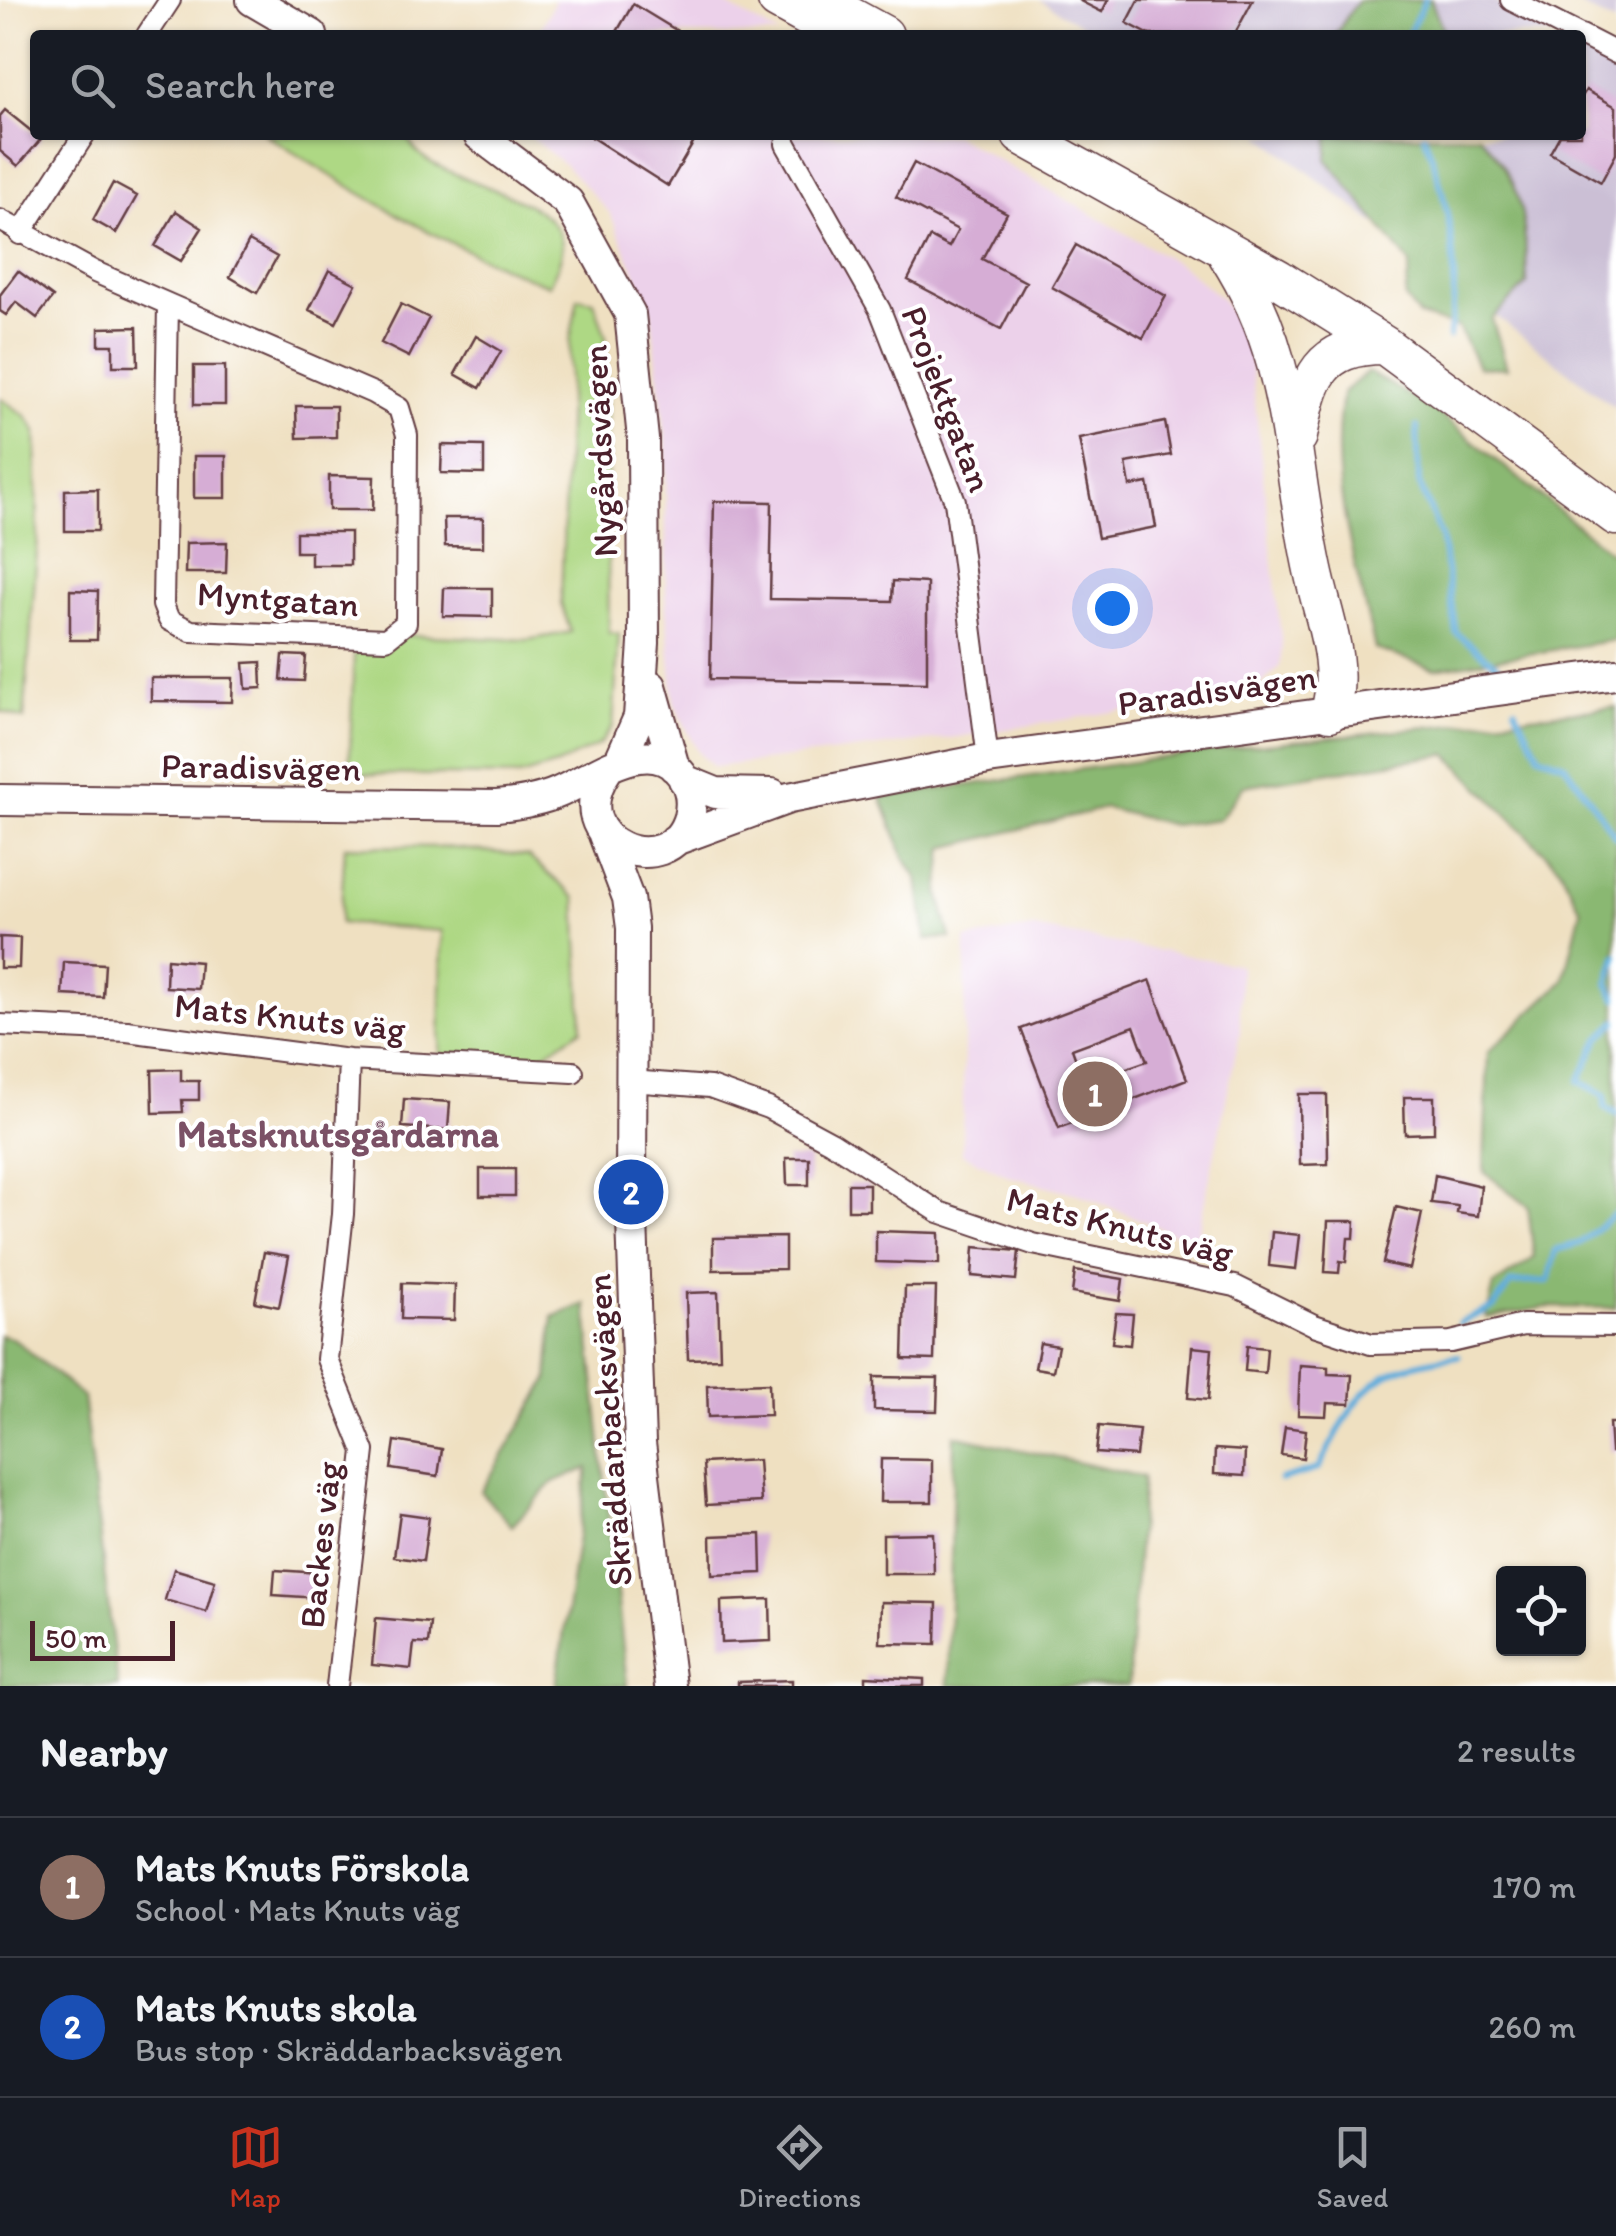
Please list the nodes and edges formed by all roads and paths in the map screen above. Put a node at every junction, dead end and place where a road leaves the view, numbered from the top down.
1 (170, 0) edge
2 (252, 0) edge
3 (776, 0) edge
4 (820, 0) edge
5 (1510, 0) edge
6 (150, 30) edge
7 (303, 30) edge
8 (831, 30) edge
9 (875, 30) edge
10 (1570, 30) edge
11 (1586, 38) edge
12 (1616, 53) edge
13 (81, 140) edge
14 (486, 140) edge
15 (1030, 140) edge
16 (1073, 140) edge
17 (786, 144) dead end
18 (0, 220) edge
19 (20, 234) junction
20 (1223, 247) junction
21 (168, 304) junction
22 (1384, 345) junction
23 (1296, 448) junction
24 (1616, 498) edge
25 (1616, 516) edge
26 (644, 644) junction
27 (1616, 674) edge
28 (1330, 712) junction
29 (988, 759) junction
30 (614, 765) junction
31 (680, 774) junction
32 (830, 789) junction
33 (0, 800) edge
34 (522, 803) junction
35 (602, 831) junction
36 (669, 844) junction
37 (632, 928) junction
38 (0, 1025) edge
39 (348, 1060) junction
40 (573, 1072) dead end
41 (630, 1081) junction
42 (1616, 1326) edge
43 (337, 1686) edge
44 (670, 1686) edge

1 - 6 street
2 - 7 street
3 - 8 highway
4 - 9 highway
5 - 10 street
11 - 12 street
13 - 19 street
14 - 26 street, Nygårdsvägen
15 - 20 highway
16 - 24 highway
17 - 29 street, Projektgatan
18 - 19 street, Myntgatan
19 - 21 street, Myntgatan
20 - 22 highway
20 - 23 highway
21 - 21 street, Myntgatan
22 - 23 highway
22 - 25 highway
23 - 28 highway
26 - 30 street, Nygårdsvägen
26 - 31 street, Nygårdsvägen
27 - 28 street, Paradisvägen
28 - 29 street, Paradisvägen
29 - 32 street, Paradisvägen
30 - 31 street
30 - 34 street, Paradisvägen
30 - 35 street
31 - 32 street, Paradisvägen
31 - 36 street
32 - 36 street, Paradisvägen
33 - 34 street, Paradisvägen
34 - 35 street, Paradisvägen
35 - 36 street
35 - 37 street, Skräddarbacksvägen
36 - 37 street, Skräddarbacksvägen
37 - 41 street, Skräddarbacksvägen
38 - 39 street, Mats Knuts väg
39 - 40 street, Mats Knuts väg
39 - 43 street, Backes väg
41 - 42 street, Mats Knuts väg
41 - 44 street, Skräddarbacksvägen

